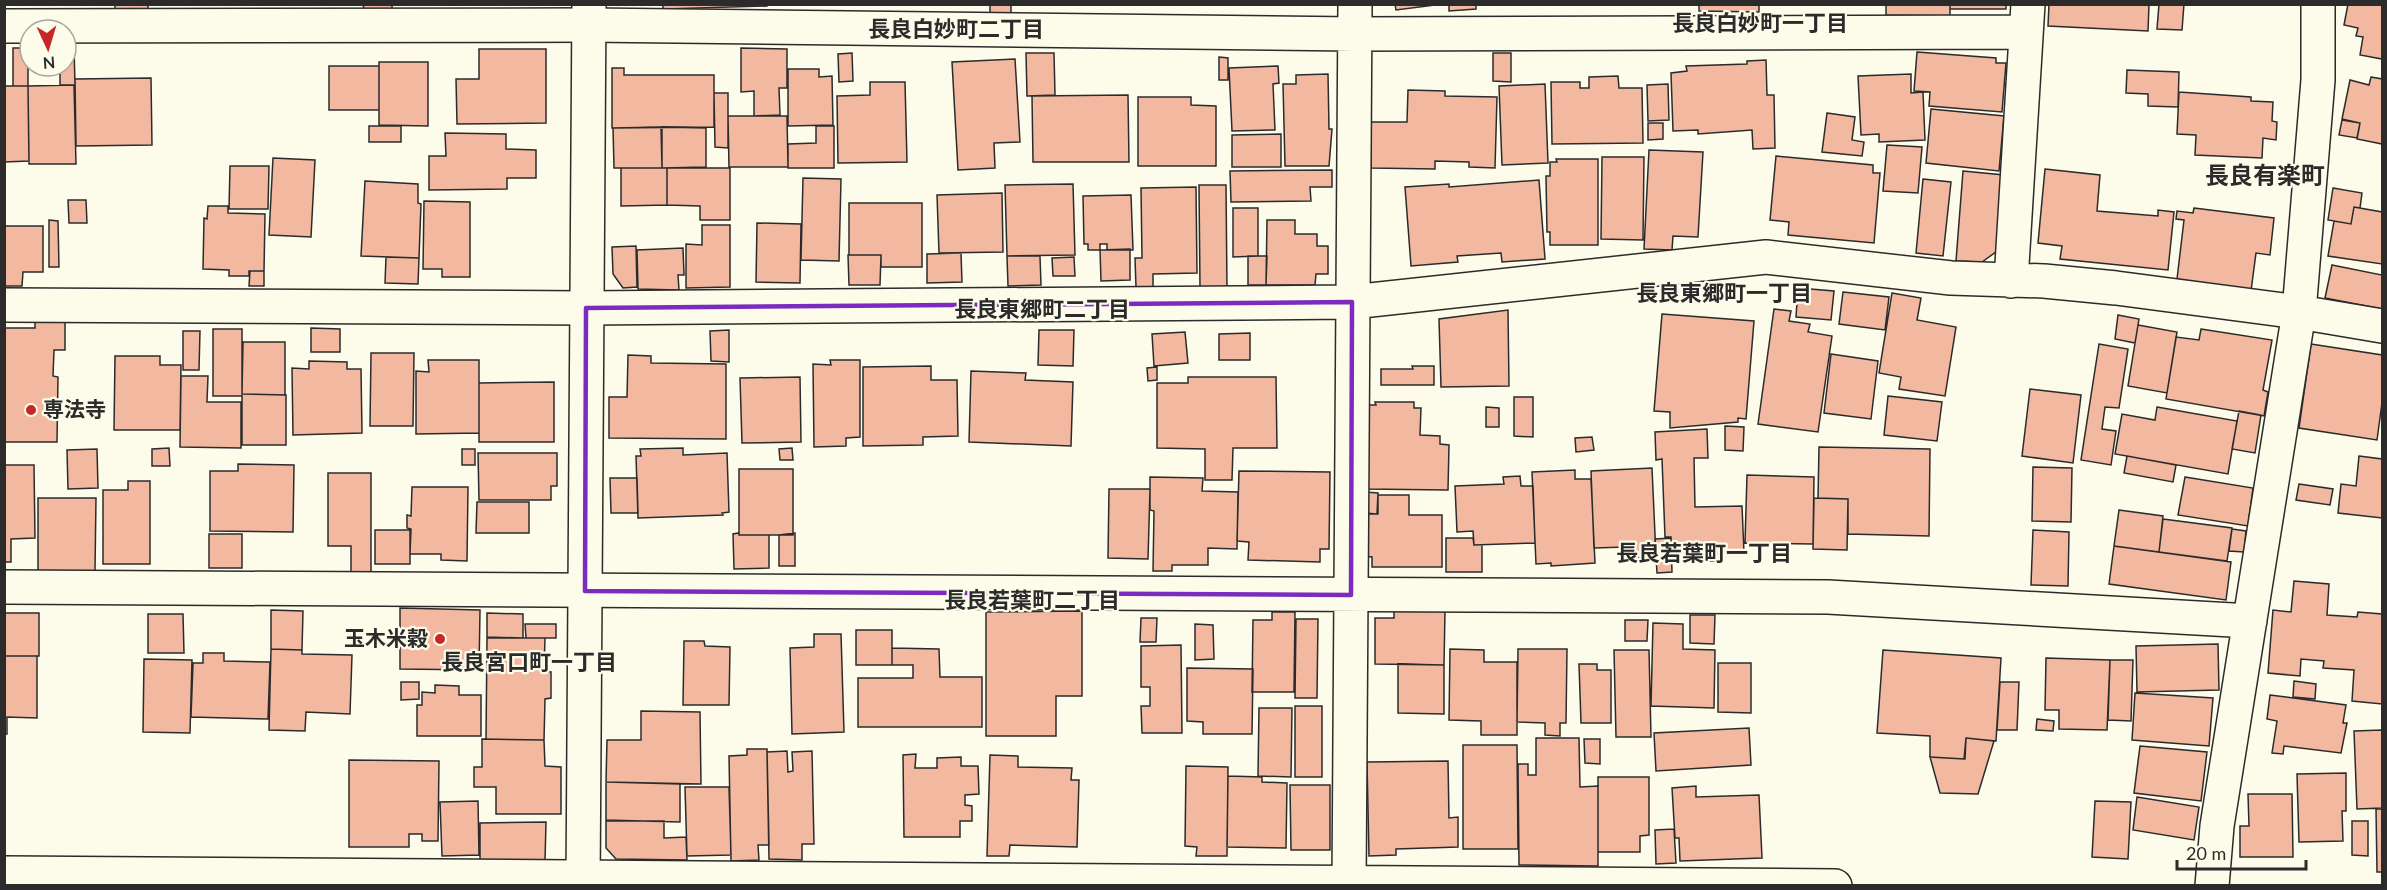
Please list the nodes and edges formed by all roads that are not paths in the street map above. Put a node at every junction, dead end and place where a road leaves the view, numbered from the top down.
1 (2318, 4) edge
2 (589, 15) edge
3 (2027, 18) edge
4 (1355, 19) edge
5 (4, 26) edge
6 (2011, 281) junction
7 (1352, 302) junction
8 (4, 304) edge
9 (586, 308) junction
10 (2299, 312) junction
11 (2382, 326) edge
12 (4, 587) edge
13 (585, 591) junction
14 (1351, 596) junction
15 (2250, 621) junction
16 (4, 873) edge
17 (583, 881) edge
18 (1350, 884) edge
19 (1836, 885) edge
20 (2212, 885) edge

1 - 10 street
2 - 4 street
2 - 5 street
2 - 9 street
3 - 4 street
3 - 6 street
4 - 7 street
6 - 7 street
6 - 10 street
7 - 9 street
7 - 14 street
8 - 9 street
9 - 13 street
10 - 11 street
10 - 15 street
12 - 13 street
13 - 14 street
13 - 17 street
14 - 15 street
14 - 18 street
15 - 20 street
16 - 17 street
17 - 18 street
18 - 19 street

